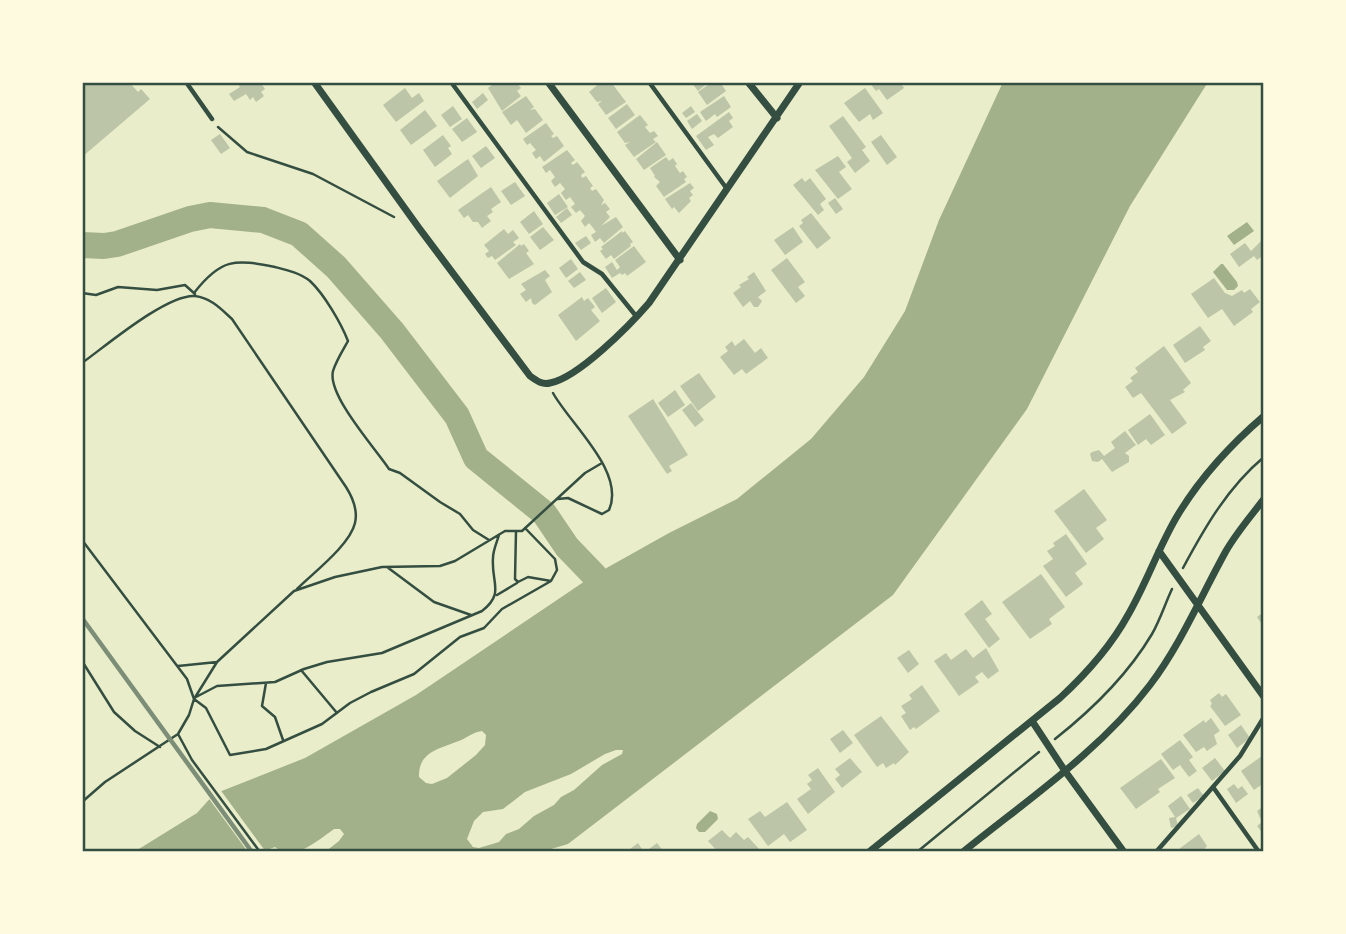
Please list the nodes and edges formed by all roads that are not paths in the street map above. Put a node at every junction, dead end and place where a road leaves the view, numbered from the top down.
1 (186, 82) edge
2 (314, 82) edge
3 (451, 82) edge
4 (548, 82) edge
5 (649, 82) edge
6 (748, 82) edge
7 (800, 82) edge
8 (777, 118) junction
9 (212, 119) road end
10 (728, 190) junction
11 (680, 260) junction
12 (637, 317) junction
13 (1264, 416) edge
14 (1264, 499) edge
15 (1159, 551) junction
16 (1198, 606) junction
17 (1264, 697) edge
18 (1264, 717) edge
19 (1032, 722) junction
20 (1065, 771) junction
21 (1213, 787) junction
22 (869, 852) edge
23 (962, 852) edge
24 (1124, 852) edge
25 (1156, 852) edge
26 (1259, 852) edge

1 - 9 lane
2 - 12 street
3 - 12 lane
4 - 11 street
5 - 10 lane
6 - 8 street
7 - 8 street
8 - 10 street
10 - 11 street
11 - 12 street
13 - 15 street
14 - 16 street
15 - 16 street
15 - 19 street
16 - 17 street
16 - 20 street
18 - 21 lane
19 - 20 street
19 - 22 street
20 - 23 street
20 - 24 street
21 - 25 lane
21 - 26 lane

